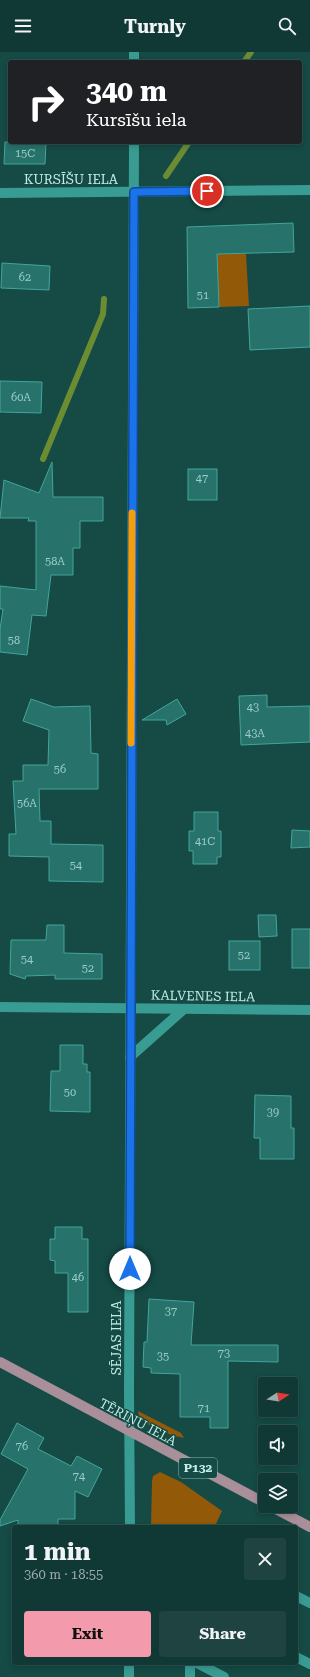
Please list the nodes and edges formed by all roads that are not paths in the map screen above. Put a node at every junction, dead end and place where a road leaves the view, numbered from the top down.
1 (134, 144) edge
2 (310, 190) edge
3 (134, 192) junction
4 (0, 193) edge
5 (0, 1007) edge
6 (130, 1009) junction
7 (184, 1009) junction
8 (310, 1010) edge
9 (130, 1057) junction
10 (0, 1362) edge
11 (130, 1432) junction
12 (258, 1499) edge
13 (283, 1513) edge
14 (130, 1525) edge
15 (310, 1527) edge
16 (298, 1597) edge
17 (310, 1603) edge
18 (298, 1658) edge
19 (310, 1664) edge
20 (129, 1665) edge
21 (190, 1665) edge
22 (201, 1665) edge
23 (129, 1677) edge
24 (190, 1677) edge
25 (224, 1677) edge

1 - 3 street, SĒJAS IELA
2 - 3 street, KURSĪŠU IELA
3 - 4 street, KURSĪŠU IELA
3 - 6 street, SĒJAS IELA
5 - 6 street, KALVENES IELA
6 - 7 street, KALVENES IELA
6 - 9 street, SĒJAS IELA
7 - 8 street, KALVENES IELA
7 - 9 street
9 - 11 street, SĒJAS IELA
10 - 11 main road, TĒRIŅU IELA / P132
11 - 12 main road, TĒRIŅU IELA / P132
11 - 14 street, SĒJAS IELA
13 - 15 main road
16 - 17 street
18 - 19 street
20 - 23 street
21 - 24 street
22 - 25 street

